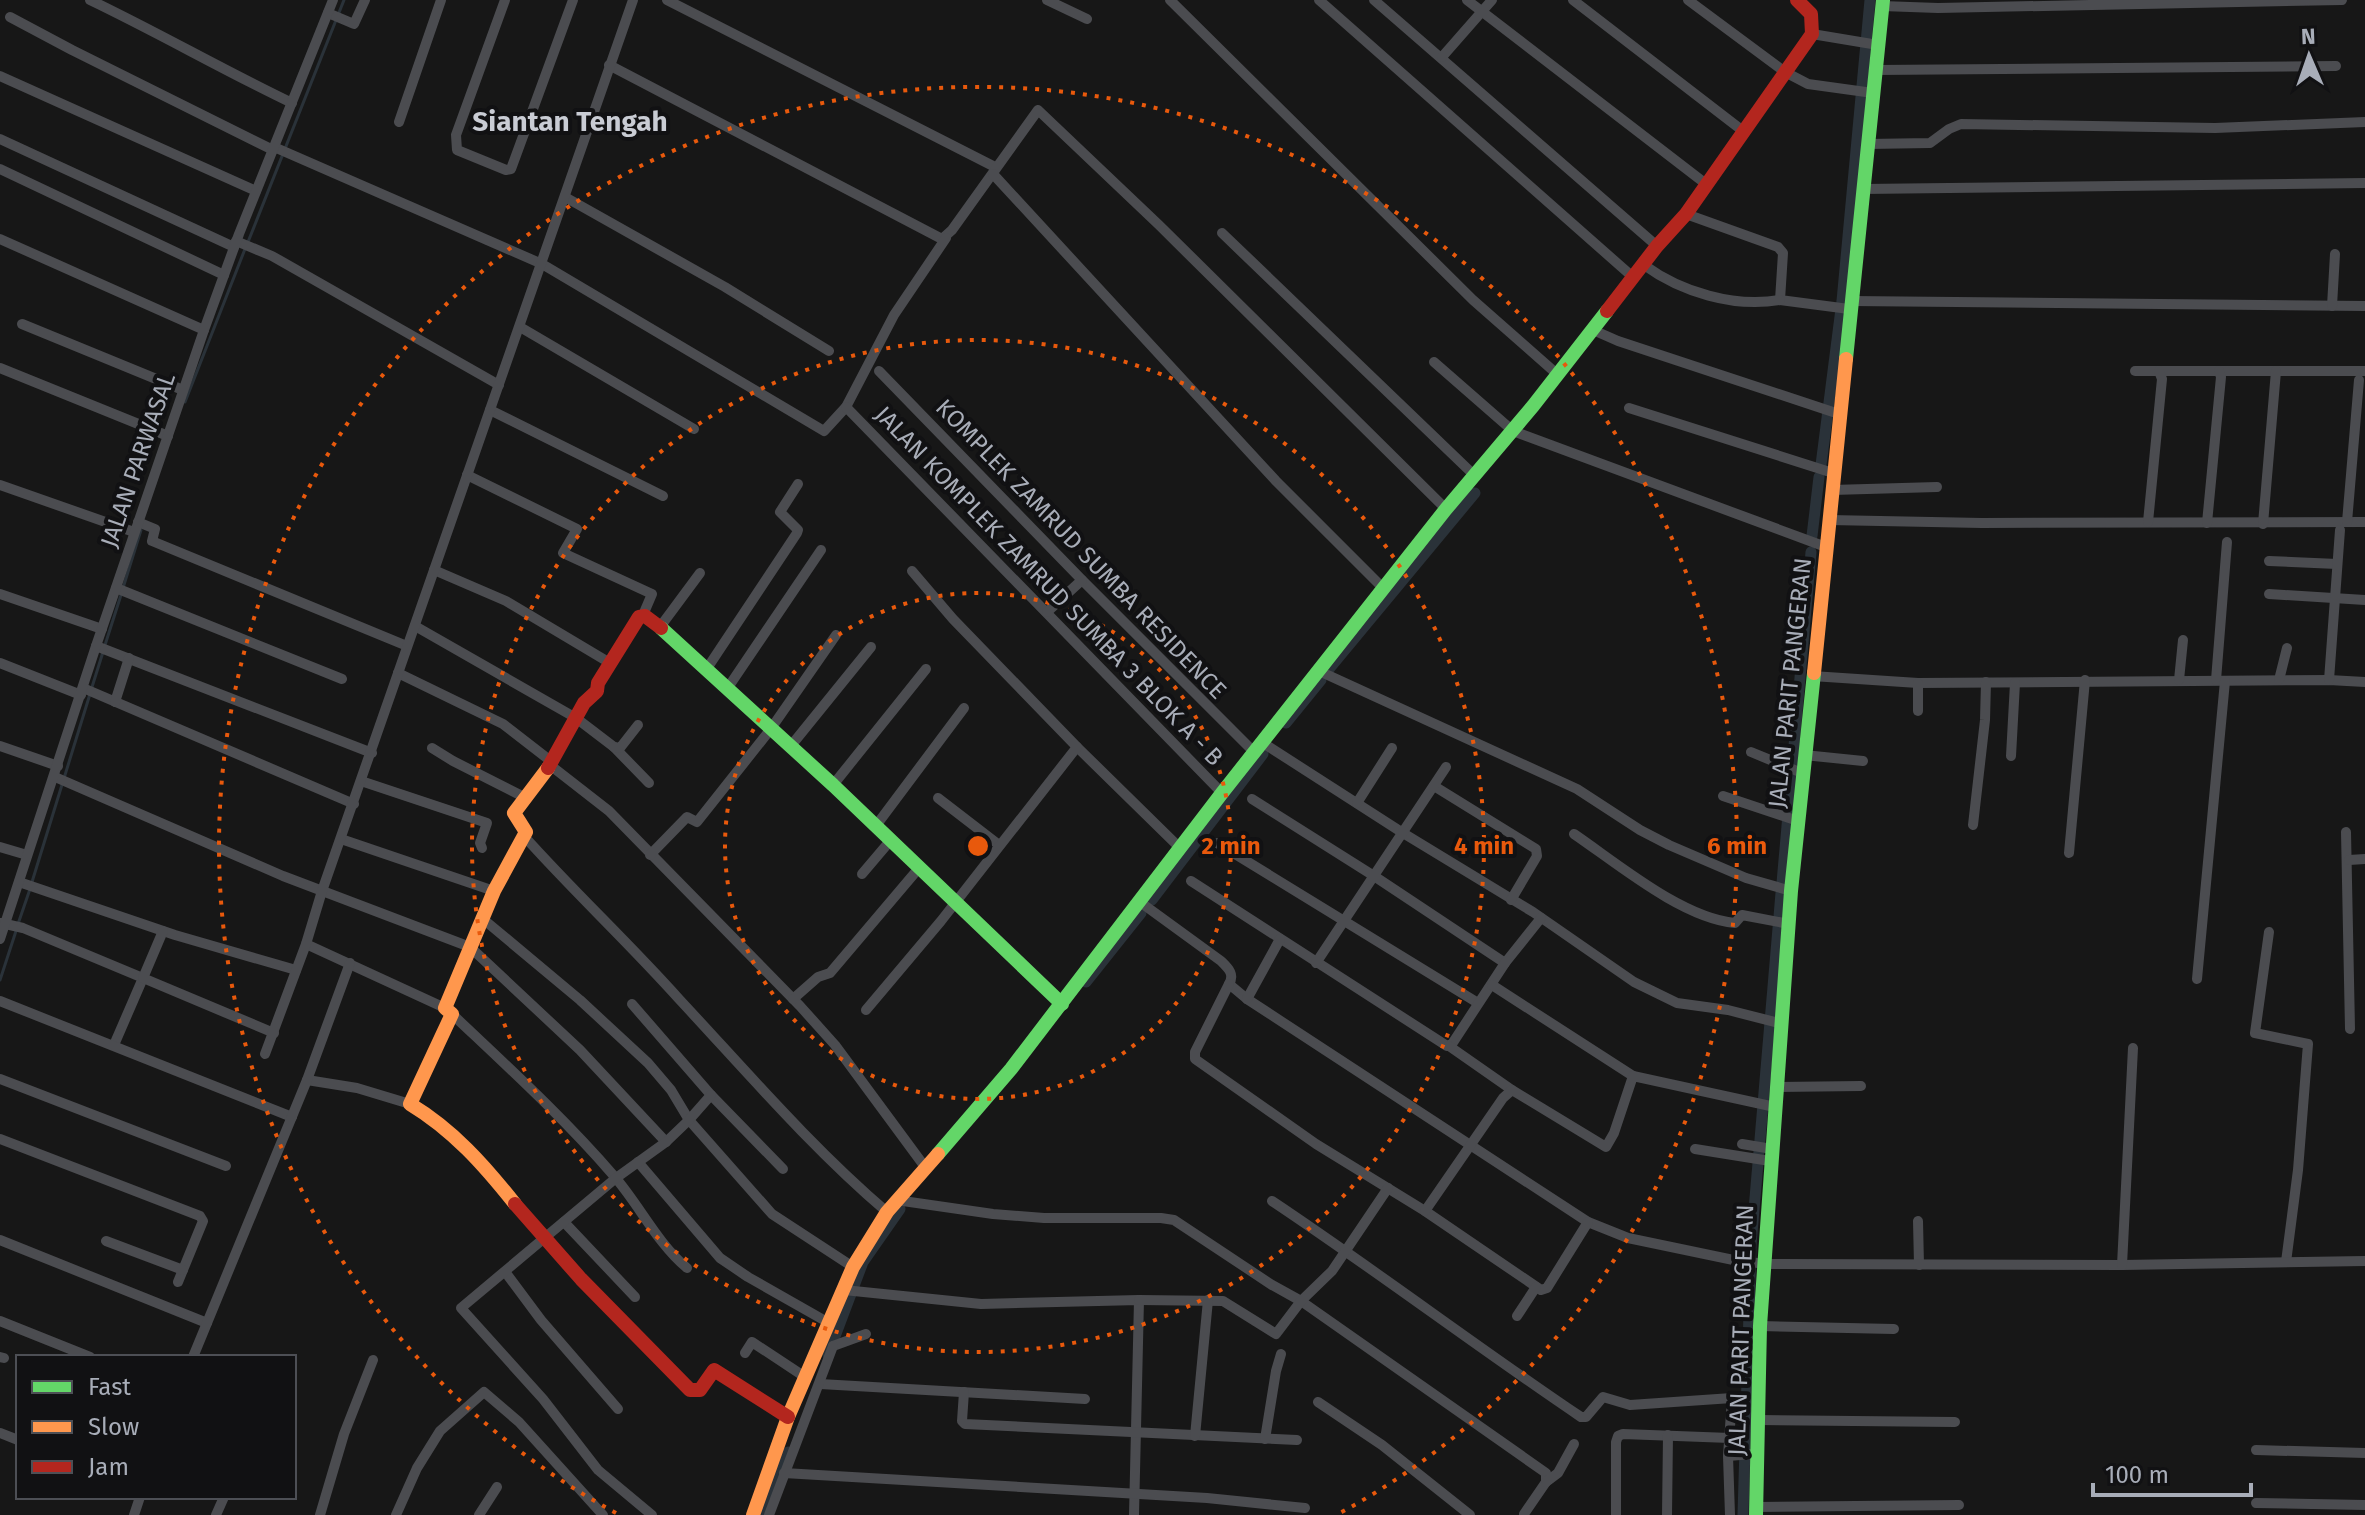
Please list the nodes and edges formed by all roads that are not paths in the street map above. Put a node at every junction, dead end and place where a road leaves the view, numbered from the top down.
1 (90, 0) edge
2 (333, 0) edge
3 (365, 0) edge
4 (441, 0) edge
5 (505, 0) edge
6 (573, 0) edge
7 (633, 0) edge
8 (667, 0) edge
9 (1047, 0) edge
10 (1170, 0) edge
11 (1319, 0) edge
12 (1374, 0) edge
13 (1467, 0) edge
14 (1492, 0) edge
15 (1573, 0) edge
16 (1688, 0) edge
17 (1797, 0) edge
18 (2342, 0) edge
19 (1883, 3) edge
20 (1483, 12) junction
21 (334, 16) junction
22 (10, 17) dead end
23 (1087, 19) dead end
24 (1812, 34) junction
25 (1875, 45) junction
26 (1442, 57) junction
27 (609, 65) junction
28 (2336, 66) dead end
29 (1876, 70) junction
30 (1785, 72) junction
31 (0, 76) edge
32 (1873, 93) junction
33 (292, 103) junction
34 (399, 122) dead end
35 (2365, 122) edge
36 (1743, 131) junction
37 (0, 139) edge
38 (1868, 144) junction
39 (275, 149) junction
40 (0, 169) edge
41 (994, 170) junction
42 (2365, 183) edge
43 (1706, 184) junction
44 (1863, 189) junction
45 (256, 191) junction
46 (565, 197) junction
47 (1686, 214) junction
48 (1222, 233) dead end
49 (946, 238) junction
50 (0, 239) edge
51 (242, 244) junction
52 (1657, 246) junction
53 (2335, 254) dead end
54 (542, 264) junction
55 (1644, 265) junction
56 (224, 275) junction
57 (1634, 278) junction
58 (1780, 300) junction
59 (1844, 306) junction
60 (2332, 306) junction
61 (2365, 306) edge
62 (22, 324) dead end
63 (520, 327) junction
64 (204, 330) junction
65 (1593, 330) junction
66 (829, 351) dead end
67 (1434, 362) dead end
68 (0, 368) edge
69 (879, 371) dead end
70 (2135, 371) dead end
71 (2159, 371) junction
72 (2219, 371) junction
73 (2276, 371) junction
74 (1557, 374) junction
75 (2362, 376) edge
76 (499, 385) junction
77 (183, 390) junction
78 (846, 407) junction
79 (1629, 408) dead end
80 (490, 410) junction
81 (1837, 413) junction
82 (694, 429) dead end
83 (1513, 431) junction
84 (168, 436) junction
85 (1833, 473) junction
86 (467, 475) junction
87 (1474, 475) junction
88 (798, 484) dead end
89 (0, 485) edge
90 (1937, 487) dead end
91 (1832, 490) junction
92 (663, 496) dead end
93 (1446, 509) junction
94 (1829, 520) junction
95 (2148, 522) junction
96 (2365, 522) edge
97 (2207, 523) junction
98 (2263, 524) junction
99 (2344, 526) junction
100 (136, 527) junction
101 (2227, 542) dead end
102 (1826, 547) junction
103 (821, 550) dead end
104 (2269, 561) dead end
105 (2337, 564) junction
106 (434, 570) junction
107 (912, 571) dead end
108 (700, 573) dead end
109 (1082, 580) junction
110 (1384, 589) junction
111 (123, 591) junction
112 (0, 594) edge
113 (2269, 594) dead end
114 (2334, 599) junction
115 (2365, 600) edge
116 (1047, 612) junction
117 (643, 615) junction
118 (415, 626) junction
119 (660, 627) junction
120 (102, 629) junction
121 (836, 635) dead end
122 (2183, 640) dead end
123 (407, 646) junction
124 (871, 647) dead end
125 (2287, 648) dead end
126 (104, 649) junction
127 (129, 658) junction
128 (0, 663) edge
129 (610, 663) junction
130 (926, 669) dead end
131 (706, 670) junction
132 (1319, 671) junction
133 (398, 673) junction
134 (1812, 676) junction
135 (342, 679) dead end
136 (2085, 680) junction
137 (2179, 680) junction
138 (2279, 680) junction
139 (2329, 680) junction
140 (2220, 681) junction
141 (1986, 682) junction
142 (2365, 682) edge
143 (1918, 683) junction
144 (2015, 683) junction
145 (727, 689) junction
146 (86, 692) junction
147 (115, 702) junction
148 (964, 708) dead end
149 (1918, 711) dead end
150 (576, 718) junction
151 (638, 725) dead end
152 (770, 730) junction
153 (0, 746) edge
154 (614, 747) junction
155 (790, 747) junction
156 (1077, 747) junction
157 (432, 748) dead end
158 (1259, 748) junction
159 (1392, 748) dead end
160 (1751, 752) dead end
161 (372, 753) junction
162 (1804, 755) junction
163 (2011, 756) dead end
164 (1863, 761) dead end
165 (551, 763) junction
166 (1446, 767) dead end
167 (1799, 771) junction
168 (60, 775) junction
169 (361, 781) junction
170 (649, 783) dead end
171 (833, 785) junction
172 (1434, 786) junction
173 (1222, 793) junction
174 (1723, 796) dead end
175 (524, 797) junction
176 (938, 798) dead end
177 (1252, 799) dead end
178 (1357, 803) junction
179 (354, 804) junction
180 (1798, 821) junction
181 (1973, 825) dead end
182 (875, 827) junction
183 (2346, 832) dead end
184 (1403, 833) junction
185 (1574, 834) dead end
186 (524, 836) junction
187 (341, 839) junction
188 (890, 841) junction
189 (1217, 843) dead end
190 (999, 845) junction
191 (0, 847) edge
192 (482, 848) dead end
193 (1181, 849) junction
194 (2069, 853) dead end
195 (27, 855) junction
196 (650, 855) junction
197 (2365, 859) edge
198 (2349, 860) junction
199 (919, 868) junction
200 (862, 874) dead end
201 (1374, 876) junction
202 (1191, 881) dead end
203 (22, 883) junction
204 (322, 891) junction
205 (494, 891) junction
206 (1791, 891) junction
207 (1511, 900) junction
208 (955, 902) junction
209 (1140, 902) junction
210 (1541, 918) junction
211 (483, 919) junction
212 (1345, 920) junction
213 (1789, 924) junction
214 (10, 925) edge
215 (163, 931) junction
216 (2269, 932) dead end
217 (0, 939) edge
218 (1280, 939) junction
219 (306, 944) junction
220 (470, 947) junction
221 (350, 963) junction
222 (1316, 963) junction
223 (1505, 963) junction
224 (296, 970) junction
225 (143, 978) junction
226 (2197, 979) dead end
227 (1229, 984) junction
228 (1492, 985) junction
229 (793, 999) junction
230 (1247, 999) junction
231 (0, 1001) edge
232 (1478, 1003) junction
233 (632, 1004) dead end
234 (1062, 1004) junction
235 (866, 1010) dead end
236 (449, 1011) junction
237 (1779, 1023) junction
238 (2350, 1029) dead end
239 (274, 1033) junction
240 (114, 1045) junction
241 (1449, 1046) junction
242 (2133, 1048) dead end
243 (265, 1054) dead end
244 (1633, 1076) junction
245 (0, 1079) edge
246 (307, 1080) junction
247 (1861, 1086) dead end
248 (1778, 1087) junction
249 (1512, 1090) junction
250 (711, 1095) junction
251 (410, 1104) junction
252 (1772, 1106) junction
253 (292, 1117) junction
254 (689, 1120) junction
255 (0, 1139) edge
256 (666, 1142) junction
257 (1471, 1146) junction
258 (1695, 1149) dead end
259 (1761, 1153) junction
260 (638, 1162) junction
261 (226, 1166) dead end
262 (925, 1167) junction
263 (783, 1169) dead end
264 (616, 1178) junction
265 (1388, 1188) junction
266 (896, 1200) junction
267 (1272, 1201) dead end
268 (1425, 1211) junction
269 (887, 1212) junction
270 (1918, 1221) dead end
271 (564, 1222) junction
272 (1588, 1222) junction
273 (0, 1240) edge
274 (545, 1240) junction
275 (106, 1241) dead end
276 (1347, 1250) junction
277 (2365, 1261) edge
278 (2286, 1262) junction
279 (1762, 1263) junction
280 (1919, 1265) junction
281 (2122, 1265) junction
282 (853, 1267) junction
283 (687, 1268) dead end
284 (183, 1270) junction
285 (506, 1273) junction
286 (178, 1282) dead end
287 (1536, 1287) junction
288 (850, 1290) junction
289 (635, 1297) dead end
290 (1139, 1300) junction
291 (1208, 1300) junction
292 (1301, 1301) junction
293 (1517, 1316) dead end
294 (0, 1321) edge
295 (207, 1323) junction
296 (1760, 1326) junction
297 (1894, 1329) dead end
298 (866, 1334) dead end
299 (828, 1336) junction
300 (745, 1353) dead end
301 (1281, 1354) dead end
302 (85, 1355) edge
303 (194, 1355) edge
304 (373, 1360) dead end
305 (805, 1377) junction
306 (820, 1384) junction
307 (964, 1392) junction
308 (1085, 1399) dead end
309 (1318, 1402) dead end
310 (618, 1409) dead end
311 (788, 1417) junction
312 (1759, 1420) junction
313 (1955, 1422) dead end
314 (1134, 1434) junction
315 (1668, 1435) junction
316 (1195, 1436) junction
317 (1730, 1438) junction
318 (1265, 1439) junction
319 (1297, 1440) dead end
320 (1574, 1444) dead end
321 (2256, 1450) dead end
322 (2365, 1453) edge
323 (1756, 1454) junction
324 (1731, 1456) junction
325 (782, 1465) junction
326 (1546, 1482) junction
327 (497, 1487) dead end
328 (1135, 1494) junction
329 (2256, 1503) dead end
330 (1959, 1505) dead end
331 (2365, 1505) edge
332 (1305, 1508) dead end
333 (1756, 1511) edge
334 (320, 1515) edge
335 (397, 1515) edge
336 (479, 1515) edge
337 (603, 1515) edge
338 (652, 1515) edge
339 (753, 1515) edge
340 (769, 1515) edge
341 (1134, 1515) edge
342 (1470, 1515) edge
343 (1514, 1515) edge
344 (1524, 1515) edge
345 (1616, 1515) edge
346 (1667, 1515) edge
347 (1730, 1515) edge

1 - 33 street
2 - 21 street, JALAN PARWASAL
3 - 21 street
4 - 34 street
5 - 6 street
7 - 27 street
8 - 41 street
9 - 23 street
10 - 74 street
11 - 57 street
12 - 26 street
13 - 20 street
14 - 20 street
15 - 36 street
16 - 30 street
17 - 24 street
18 - 19 street
19 - 25 street, JALAN PARIT PANGERAN
20 - 26 street
20 - 43 street
21 - 33 street, JALAN PARWASAL
22 - 39 street
24 - 25 street
24 - 30 street
25 - 29 street, JALAN PARIT PANGERAN
26 - 52 street
27 - 46 street
27 - 49 street
28 - 29 street
29 - 32 street, JALAN PARIT PANGERAN
30 - 32 street
30 - 36 street
31 - 45 street
32 - 38 street, JALAN PARIT PANGERAN
33 - 39 street, JALAN PARWASAL
35 - 38 street
36 - 43 street
37 - 51 street
38 - 44 street, JALAN PARIT PANGERAN
39 - 45 street, JALAN PARWASAL
39 - 54 street
40 - 56 street
41 - 49 street
41 - 93 street
41 - 110 street
42 - 44 street
43 - 47 street
44 - 59 street, JALAN PARIT PANGERAN
45 - 51 street, JALAN PARWASAL
46 - 54 street
46 - 66 street
47 - 52 street
47 - 58 street
48 - 87 street
49 - 78 street
50 - 64 street
51 - 56 street, JALAN PARWASAL
51 - 76 street
52 - 55 street
53 - 60 street
54 - 63 street
54 - 78 street
55 - 57 street
55 - 58 street
56 - 64 street, JALAN PARWASAL
57 - 65 street
58 - 59 street
59 - 60 street
59 - 81 street, JALAN PARIT PANGERAN
60 - 61 street
62 - 77 street
63 - 76 street
63 - 82 street
64 - 77 street, JALAN PARWASAL
65 - 74 street
65 - 81 street
67 - 83 street
68 - 84 street
69 - 109 street, KOMPLEK ZAMRUD SUMBA RESIDENCE
70 - 71 street
71 - 72 street
71 - 95 street
72 - 73 street
72 - 97 street
73 - 75 street
73 - 98 street
74 - 83 street
75 - 99 street
76 - 80 street
77 - 84 street, JALAN PARWASAL
78 - 116 street, JALAN KOMPLEK ZAMRUD SUMBA 3 BLOK A - B
79 - 85 street
80 - 86 street
80 - 92 street
81 - 85 street, JALAN PARIT PANGERAN
83 - 87 street
83 - 102 street
84 - 100 street, JALAN PARWASAL
85 - 91 street, JALAN PARIT PANGERAN
86 - 106 street
86 - 117 street
87 - 93 street
88 - 131 street
89 - 100 street
90 - 91 street
91 - 94 street, JALAN PARIT PANGERAN
93 - 110 street
94 - 95 street
94 - 102 street, JALAN PARIT PANGERAN
95 - 97 street
96 - 99 street
97 - 98 street
98 - 99 street
99 - 105 street
100 - 111 street, JALAN PARWASAL
100 - 123 street
101 - 140 street
102 - 134 street, JALAN PARIT PANGERAN
103 - 145 street
104 - 105 street
105 - 114 street
106 - 118 street
106 - 129 street
107 - 156 street
108 - 119 street
109 - 116 street
109 - 158 street, KOMPLEK ZAMRUD SUMBA RESIDENCE
110 - 132 street
111 - 120 street, JALAN PARWASAL
111 - 135 street
112 - 120 street
113 - 114 street
114 - 115 street
114 - 139 street
116 - 173 street, JALAN KOMPLEK ZAMRUD SUMBA 3 BLOK A - B
117 - 119 street
117 - 129 street
118 - 123 street
118 - 150 street
119 - 131 street
120 - 126 street, JALAN PARWASAL
121 - 152 street
122 - 137 street
123 - 133 street
124 - 155 street
125 - 138 street
126 - 127 street
126 - 146 street, JALAN PARWASAL
127 - 147 street
127 - 161 street
128 - 146 street
129 - 150 street
130 - 171 street
131 - 145 street
132 - 158 street
132 - 206 street
133 - 161 street
133 - 165 street
134 - 143 street
134 - 162 street, JALAN PARIT PANGERAN
136 - 137 street
136 - 144 street
136 - 194 street
137 - 140 street
138 - 139 street
138 - 140 street
139 - 142 street
140 - 226 street
141 - 143 street
141 - 144 street
141 - 181 street
143 - 149 street
144 - 163 street
145 - 152 street
146 - 147 street
146 - 168 street, JALAN PARWASAL
147 - 179 street
148 - 182 street
150 - 154 street
150 - 165 street
151 - 154 street
152 - 155 street
152 - 196 street
153 - 168 street
154 - 170 street
155 - 171 street
156 - 190 street
156 - 193 street
157 - 175 street
158 - 173 street
158 - 178 street, KOMPLEK ZAMRUD SUMBA RESIDENCE
159 - 178 street
160 - 167 street
161 - 169 street
162 - 164 street
162 - 167 street, JALAN PARIT PANGERAN
165 - 175 street
165 - 196 street
166 - 172 street
167 - 180 street, JALAN PARIT PANGERAN
168 - 195 street, JALAN PARWASAL
168 - 204 street
169 - 179 street
169 - 192 street
171 - 182 street
172 - 184 street
172 - 207 street
173 - 193 street
174 - 180 street
175 - 186 street
176 - 190 street
177 - 201 street
178 - 184 street, KOMPLEK ZAMRUD SUMBA RESIDENCE
179 - 187 street
180 - 206 street, JALAN PARIT PANGERAN
182 - 188 street
183 - 198 street
184 - 201 street
184 - 207 street, KOMPLEK ZAMRUD SUMBA RESIDENCE
185 - 213 street
186 - 205 street
186 - 269 street
187 - 204 street
187 - 205 street
188 - 199 street
188 - 200 street
189 - 212 street
190 - 208 street
191 - 195 street
193 - 209 street
195 - 203 street, JALAN PARWASAL
196 - 229 street
197 - 198 street
198 - 238 street
199 - 208 street
199 - 229 street
201 - 212 street
201 - 223 street
202 - 218 street
203 - 214 street, JALAN PARWASAL
203 - 215 street
204 - 219 street
204 - 220 street
205 - 211 street
206 - 213 street, JALAN PARIT PANGERAN
207 - 210 street, KOMPLEK ZAMRUD SUMBA RESIDENCE
208 - 234 street
208 - 235 street
209 - 227 street
209 - 234 street
210 - 223 street
210 - 237 street, KOMPLEK ZAMRUD SUMBA RESIDENCE
211 - 220 street
211 - 254 street
212 - 222 street
212 - 232 street
213 - 237 street, JALAN PARIT PANGERAN
214 - 217 street, JALAN PARWASAL
214 - 225 street
215 - 224 street
215 - 225 street
216 - 278 street
218 - 222 street
218 - 230 street
219 - 221 street
219 - 224 street
220 - 236 street
220 - 256 street
221 - 236 street
221 - 246 street
222 - 241 street
223 - 228 street
224 - 239 street
225 - 239 street
225 - 240 street
227 - 230 street
227 - 265 street
228 - 232 street
228 - 244 street
229 - 262 street
230 - 257 street
231 - 240 street
232 - 241 street
233 - 250 street
234 - 262 street
236 - 251 street
236 - 264 street
237 - 248 street, JALAN PARIT PANGERAN
239 - 243 street
240 - 253 street
241 - 249 street
242 - 281 street
244 - 249 street
244 - 252 street
245 - 261 street
246 - 251 street
246 - 253 street
247 - 248 street
248 - 252 street, JALAN PARIT PANGERAN
249 - 257 street
250 - 254 street
250 - 263 street
251 - 274 street
252 - 259 street, JALAN PARIT PANGERAN
253 - 295 street
254 - 256 street
254 - 282 street
255 - 284 street
256 - 260 street
257 - 268 street
257 - 272 street
258 - 259 street
259 - 279 street, JALAN PARIT PANGERAN
260 - 264 street
260 - 299 street
262 - 266 street
264 - 271 street
264 - 283 street
265 - 268 street
265 - 276 street
266 - 269 street
266 - 292 street
267 - 276 street
268 - 287 street
269 - 282 street
270 - 280 street
271 - 274 street
271 - 289 street
272 - 279 street
272 - 287 street
273 - 295 street
274 - 285 street
274 - 311 street
275 - 284 street
276 - 292 street
276 - 317 street
277 - 278 street
278 - 281 street
279 - 280 street
279 - 296 street, JALAN PARIT PANGERAN
280 - 281 street
282 - 288 street
284 - 286 street
285 - 310 street
285 - 338 street
287 - 293 street
288 - 290 street
288 - 299 street
290 - 291 street
290 - 314 street
291 - 292 street
291 - 316 street
292 - 326 street
294 - 302 street
295 - 303 street
296 - 297 street
296 - 312 street, JALAN PARIT PANGERAN
298 - 299 street
299 - 305 street
299 - 306 street
300 - 305 street
301 - 318 street
304 - 334 street
305 - 311 street
306 - 307 street
306 - 325 street
307 - 308 street
307 - 314 street
309 - 342 street
311 - 325 street
312 - 313 street
312 - 323 street, JALAN PARIT PANGERAN
314 - 316 street
314 - 328 street
315 - 317 street
315 - 345 street
315 - 346 street
316 - 318 street
317 - 324 street
318 - 319 street
320 - 326 street
321 - 322 street
323 - 324 street
323 - 333 street, JALAN PARIT PANGERAN
324 - 347 street
325 - 328 street
325 - 339 street
325 - 340 street
326 - 344 street
327 - 336 street
328 - 332 street
328 - 341 street
329 - 331 street
330 - 333 street
335 - 337 street
343 - 344 street

